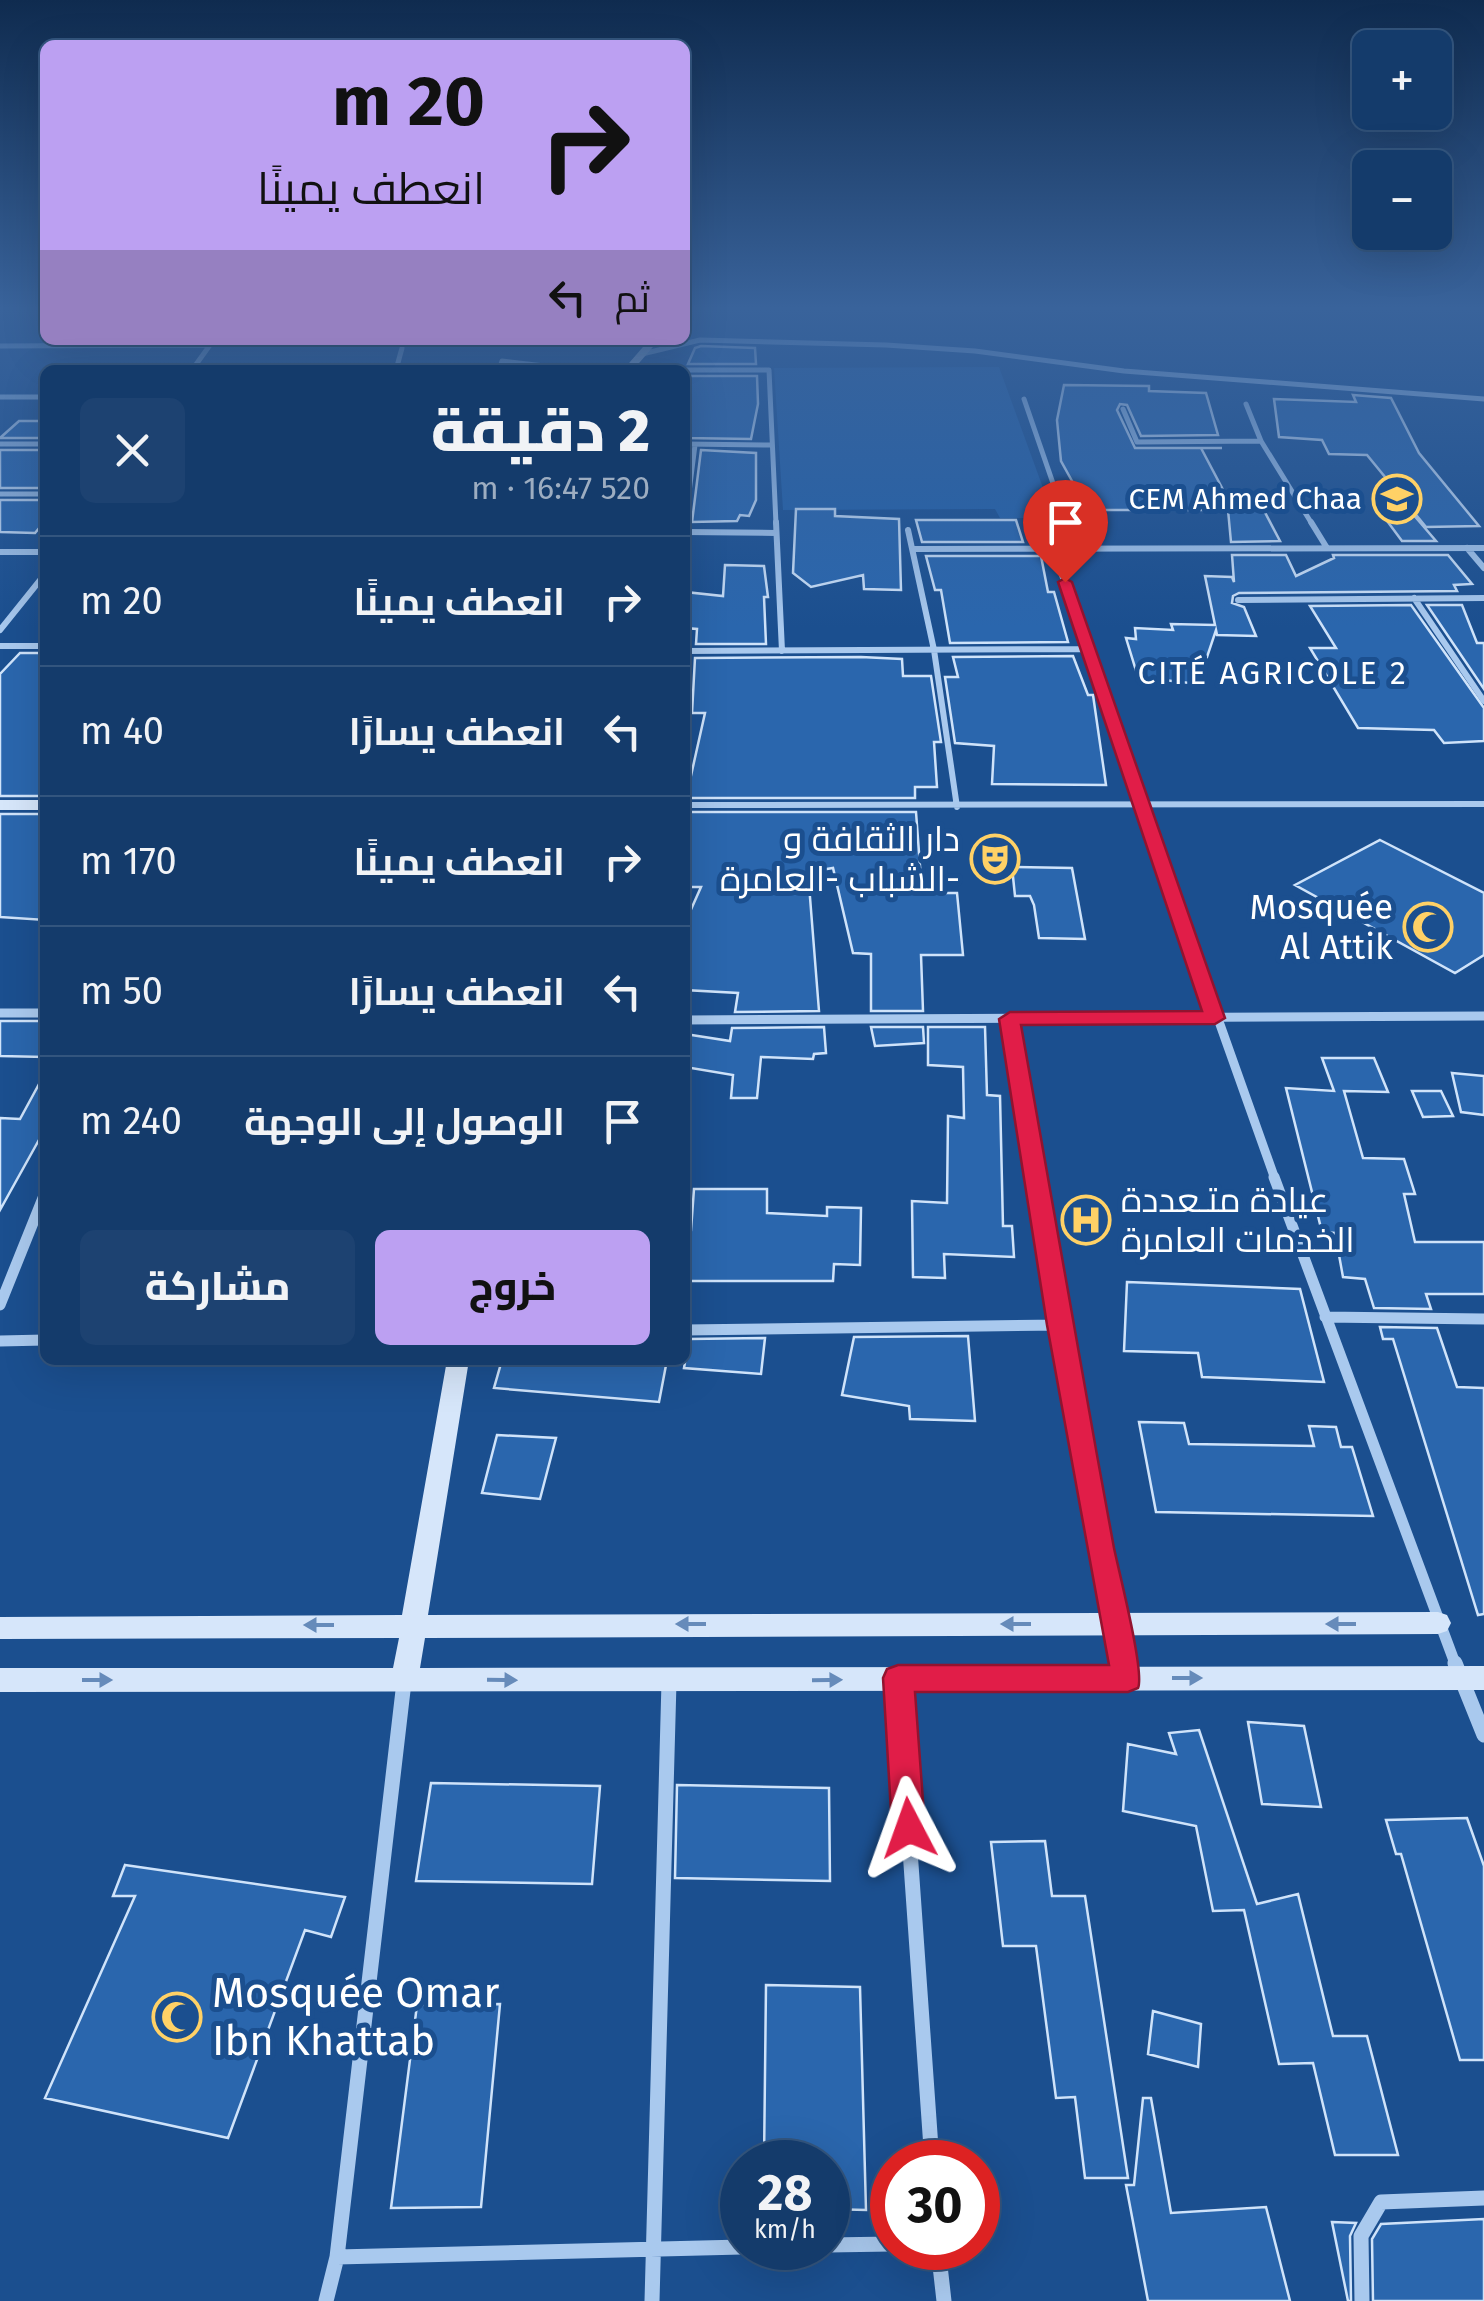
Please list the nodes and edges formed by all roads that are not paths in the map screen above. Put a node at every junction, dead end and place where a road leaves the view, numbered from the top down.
1 (771, 413) edge
2 (1029, 413) edge
3 (1125, 413) edge
4 (1250, 413) edge
5 (1262, 440) junction
6 (0, 444) edge
7 (40, 444) edge
8 (690, 444) edge
9 (695, 444) junction
10 (772, 445) junction
11 (690, 484) edge
12 (0, 494) edge
13 (40, 494) edge
14 (908, 530) dead end
15 (690, 532) edge
16 (776, 533) junction
17 (1327, 548) junction
18 (1467, 548) junction
19 (1484, 548) edge
20 (915, 549) junction
21 (1053, 549) junction
22 (1074, 549) junction
23 (0, 552) edge
24 (40, 552) edge
25 (1484, 568) edge
26 (40, 580) edge
27 (1414, 598) junction
28 (1484, 598) edge
29 (1238, 600) dead end
30 (0, 630) edge
31 (0, 646) edge
32 (40, 646) edge
33 (1088, 649) junction
34 (782, 650) junction
35 (934, 650) junction
36 (690, 651) edge
37 (1484, 701) edge
38 (40, 804) edge
39 (1484, 804) edge
40 (0, 805) edge
41 (690, 805) edge
42 (1142, 806) junction
43 (958, 807) junction
44 (40, 1013) edge
45 (0, 1014) edge
46 (1484, 1016) edge
47 (1215, 1018) junction
48 (1010, 1019) junction
49 (690, 1020) edge
50 (40, 1205) edge
51 (0, 1305) edge
52 (1325, 1317) junction
53 (1484, 1318) edge
54 (1060, 1325) junction
55 (690, 1330) edge
56 (0, 1340) edge
57 (40, 1340) edge
58 (457, 1365) edge
59 (416, 1624) junction
60 (1114, 1624) junction
61 (1438, 1624) junction
62 (0, 1628) edge
63 (405, 1678) junction
64 (898, 1678) junction
65 (1128, 1678) junction
66 (1472, 1678) edge
67 (0, 1680) edge
68 (669, 1682) junction
69 (1484, 1735) edge
70 (930, 2140) edge
71 (1484, 2198) edge
72 (720, 2248) edge
73 (655, 2249) junction
74 (337, 2257) junction
75 (940, 2270) edge
76 (326, 2301) edge
77 (652, 2301) edge
78 (944, 2301) edge
79 (1362, 2301) edge

1 - 10 street
2 - 22 street
3 - 5 street
4 - 5 street
5 - 17 street
6 - 7 street
8 - 9 street
9 - 10 street
9 - 11 street
10 - 16 street
12 - 13 street
14 - 20 street
15 - 16 street
16 - 34 street
17 - 18 street
17 - 22 street
18 - 19 street
18 - 25 street
20 - 21 street
20 - 35 street
21 - 22 street
21 - 33 street
23 - 24 street
26 - 30 street
27 - 28 street
27 - 29 street
27 - 37 street
31 - 32 street
33 - 35 street
33 - 42 street
34 - 35 street
34 - 36 street
35 - 43 street
38 - 40 street
39 - 42 street
41 - 43 street
42 - 43 street
42 - 47 street
44 - 45 street
46 - 47 street
47 - 48 street
47 - 52 street
48 - 49 street
48 - 54 street
50 - 51 street
52 - 53 street
52 - 61 street
54 - 55 street
54 - 60 street
56 - 57 street
58 - 59 street
60 -> 59 street
59 -> 62 street
59 - 63 street
61 -> 60 street
60 - 65 street
61 - 66 street
67 -> 63 street
63 -> 68 street
63 - 74 street
64 - 65 street
68 -> 64 street
64 - 70 street
65 -> 66 street
66 - 69 street
68 - 73 street
71 - 79 street
72 - 73 street
73 - 74 street
73 - 77 street
74 - 76 street
75 - 78 street

